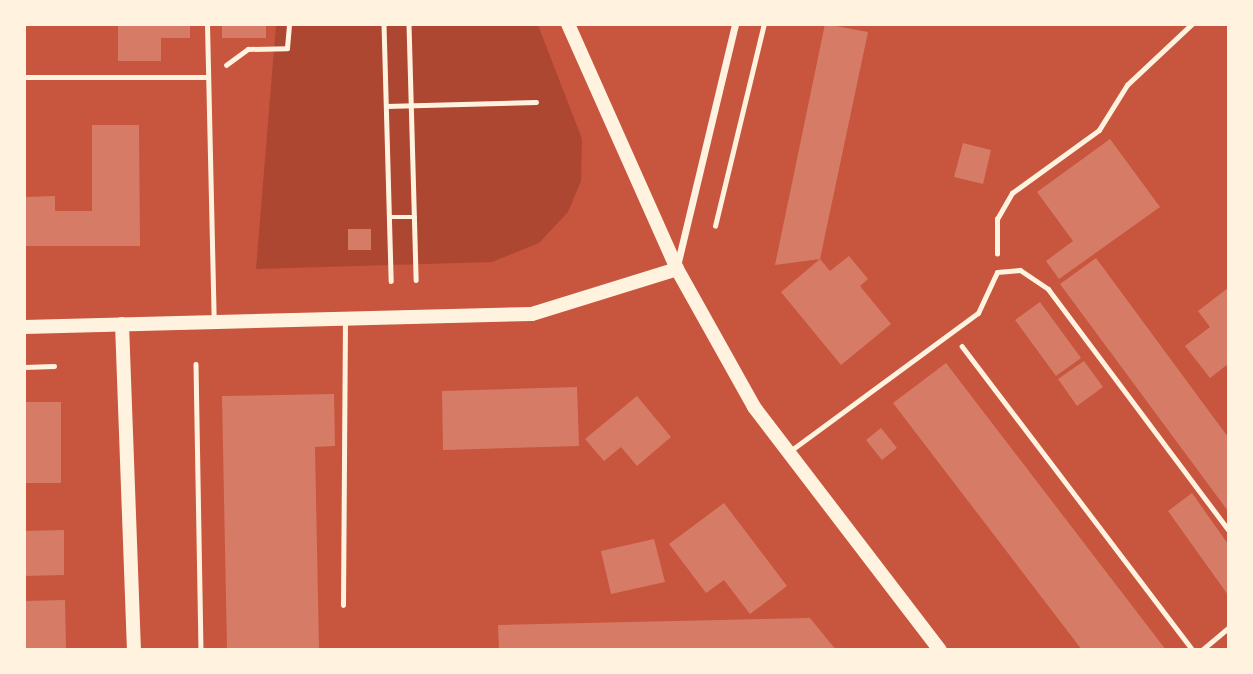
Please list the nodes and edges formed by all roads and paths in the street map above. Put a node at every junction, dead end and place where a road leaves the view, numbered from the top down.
1 (206, 24) edge
2 (289, 24) edge
3 (384, 24) edge
4 (410, 24) edge
5 (568, 24) edge
6 (735, 24) edge
7 (764, 24) edge
8 (1192, 24) edge
9 (24, 77) edge
10 (208, 77) junction
11 (536, 102) dead end
12 (412, 105) junction
13 (386, 106) junction
14 (389, 217) junction
15 (415, 217) junction
16 (715, 226) dead end
17 (677, 268) junction
18 (997, 272) junction
19 (416, 280) dead end
20 (391, 281) dead end
21 (345, 318) junction
22 (214, 321) junction
23 (122, 324) junction
24 (24, 327) edge
25 (953, 334) junction
26 (196, 364) dead end
27 (54, 366) dead end
28 (24, 367) edge
29 (788, 453) junction
30 (1228, 530) edge
31 (343, 605) dead end
32 (1228, 628) edge
33 (134, 649) edge
34 (201, 649) edge
35 (940, 649) edge
36 (1193, 649) edge
37 (1202, 649) edge

1 - 10 lane
2 - 10 path
3 - 13 path
4 - 12 path
5 - 17 main road
6 - 17 street
7 - 16 path
8 - 18 path
9 - 10 lane
10 - 22 lane
11 - 12 path
12 - 13 path
12 - 15 path
13 - 14 path
14 - 15 path
14 - 20 path
15 - 19 path
17 - 21 main road
17 - 29 main road
18 - 25 lane
18 - 30 lane
21 - 22 main road
21 - 31 lane
22 - 23 main road
23 - 24 main road
23 - 33 main road
25 - 29 lane
25 - 36 path
26 - 34 path
27 - 28 path
29 - 35 main road
32 - 37 path

